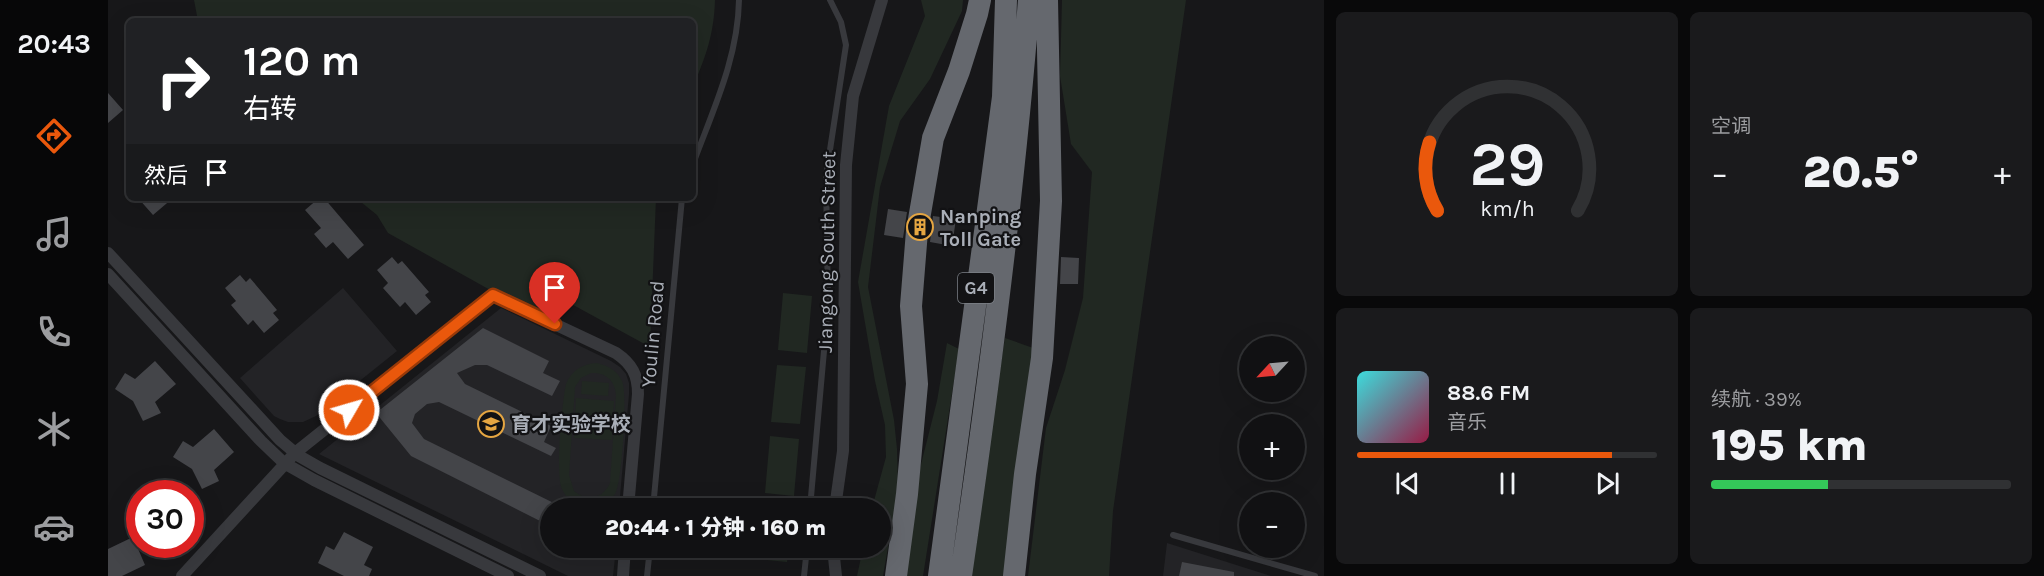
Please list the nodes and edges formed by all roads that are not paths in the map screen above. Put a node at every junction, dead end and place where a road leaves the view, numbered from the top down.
1 (739, 0) edge
2 (830, 0) edge
3 (882, 0) edge
4 (980, 0) edge
5 (1006, 0) edge
6 (1029, 0) edge
7 (1047, 0) edge
8 (696, 156) edge
9 (682, 201) edge
10 (108, 253) edge
11 (108, 274) edge
12 (295, 453) junction
13 (284, 462) junction
14 (629, 498) edge
15 (654, 498) edge
16 (811, 498) edge
17 (836, 498) edge
18 (1173, 535) dead end
19 (624, 558) edge
20 (649, 558) edge
21 (806, 558) edge
22 (834, 558) edge
23 (507, 560) junction
24 (503, 575) edge
25 (182, 576) edge
26 (540, 576) edge
27 (623, 576) edge
28 (647, 576) edge
29 (804, 576) edge
30 (836, 576) edge
31 (896, 576) edge
32 (939, 576) edge
33 (961, 576) edge
34 (1014, 576) edge
35 (1315, 576) edge

1 - 8 lane
2 - 16 lane
3 - 17 street, Jiangong South Street
4 - 31 highway
5 - 32 highway, G4
6 - 33 highway, G4
7 - 34 highway
9 - 15 lane, Youlin Road
10 - 12 street
11 - 13 street
12 - 13 street
12 - 14 street
12 - 23 street
13 - 24 street
13 - 25 street
18 - 35 lane
19 - 27 street
20 - 28 lane
21 - 29 lane
22 - 30 street
23 - 24 street
23 - 26 street

